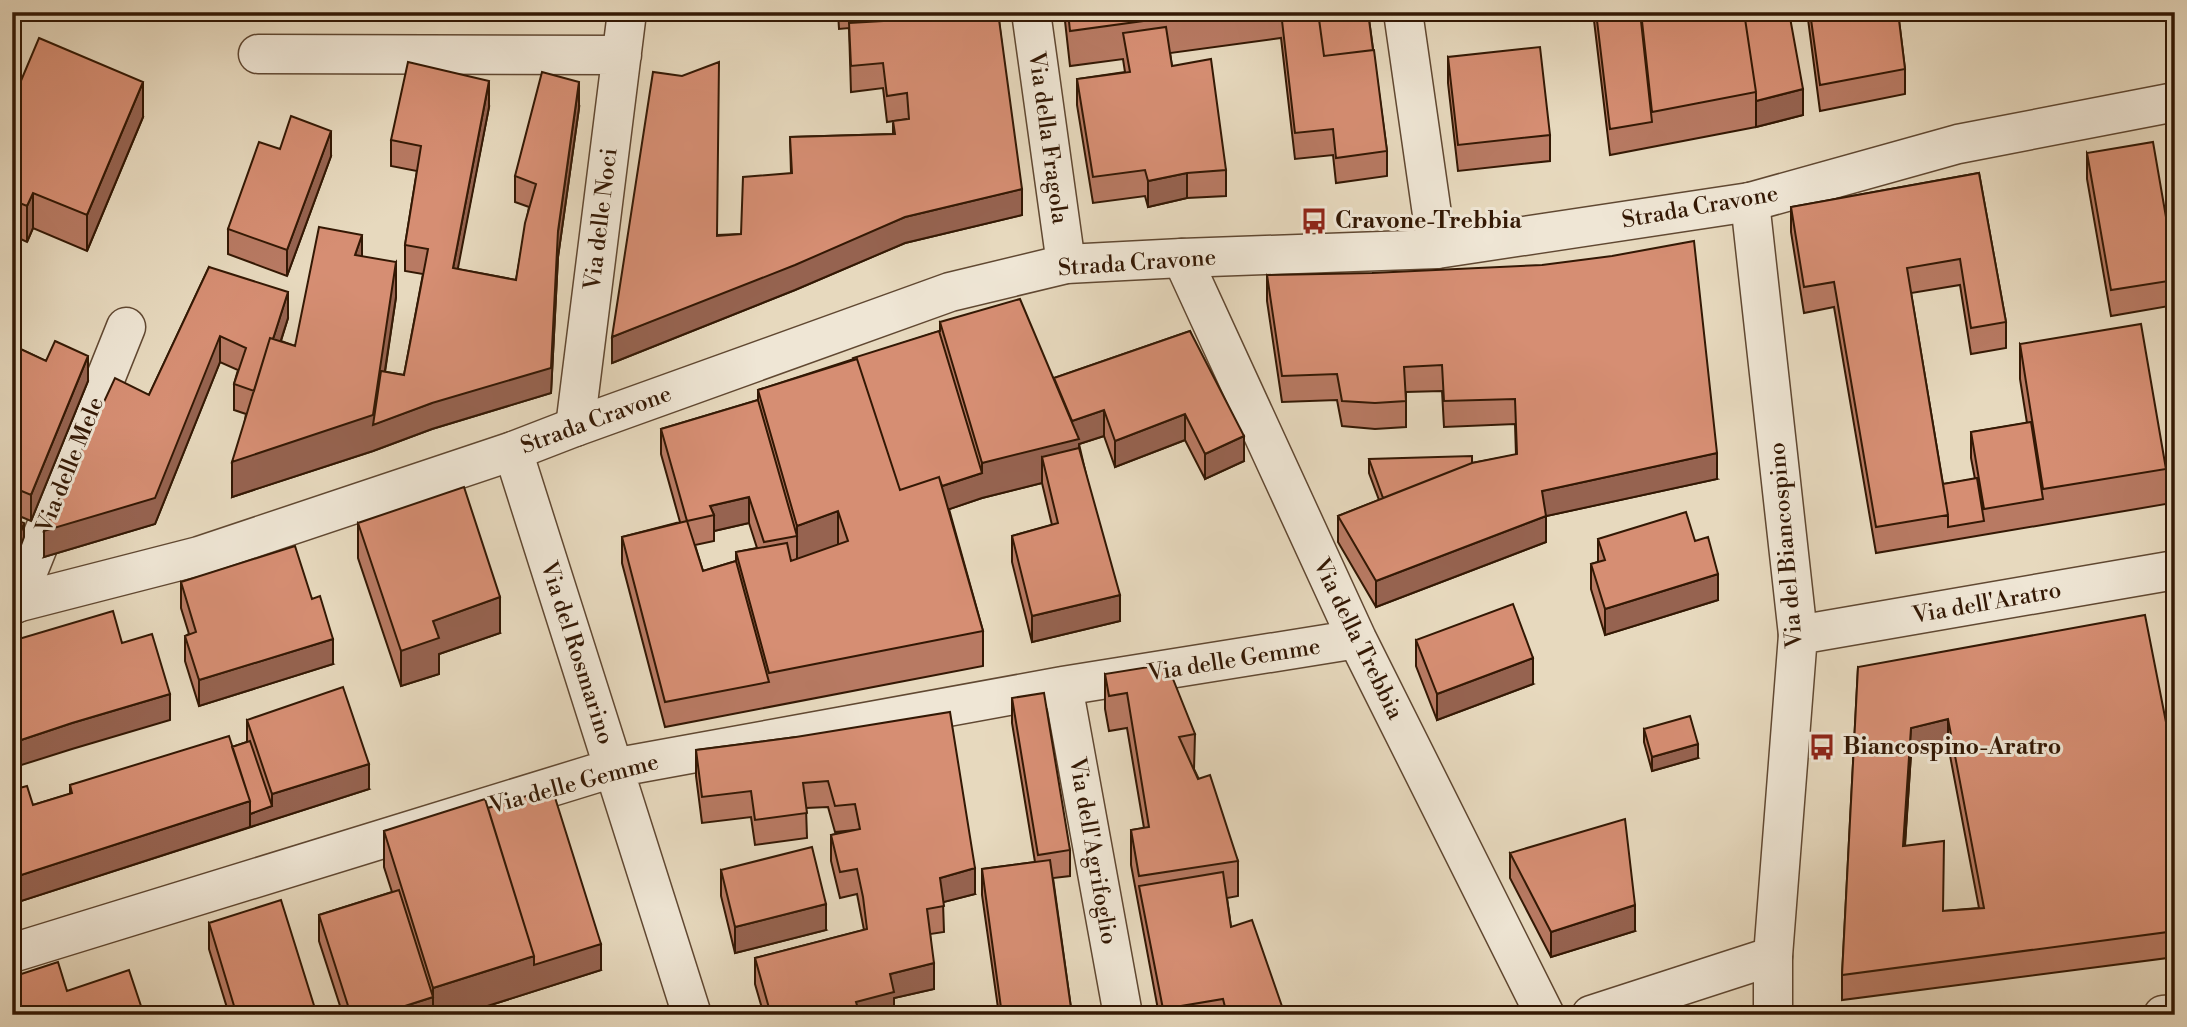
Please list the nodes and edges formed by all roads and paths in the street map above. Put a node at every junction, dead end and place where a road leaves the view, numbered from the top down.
1 (627, 12) edge
2 (1031, 12) edge
3 (1403, 12) edge
4 (258, 54) dead end
5 (622, 55) junction
6 (2175, 102) edge
7 (1750, 202) junction
8 (1437, 249) junction
9 (1182, 258) junction
10 (1066, 264) junction
11 (126, 327) dead end
12 (575, 426) junction
13 (513, 451) junction
14 (2175, 570) edge
15 (14, 604) edge
16 (1798, 635) junction
17 (1357, 639) junction
18 (1063, 686) junction
19 (613, 768) junction
20 (12, 953) edge
21 (1773, 956) junction
22 (2175, 1014) edge
23 (692, 1015) edge
24 (1123, 1015) edge
25 (1545, 1015) edge
26 (1591, 1015) edge
27 (1773, 1015) edge
28 (2162, 1015) edge

1 - 5 street, Via delle Noci
2 - 10 street, Via della Fragola
3 - 8 street
4 - 5 street
5 - 12 street, Via delle Noci
6 - 7 street, Strada Cravone
7 - 8 street, Strada Cravone
7 - 16 street, Via del Biancospino
8 - 9 street, Strada Cravone
9 - 10 street, Strada Cravone
9 - 17 street, Via della Trebbia
10 - 12 street, Strada Cravone
11 - 15 street, Via delle Mele
12 - 13 street, Strada Cravone
13 - 15 street, Strada Cravone
13 - 19 street, Via del Rosmarino
14 - 16 street, Via dell'Aratro
16 - 21 street, Via del Biancospino
17 - 18 street, Via delle Gemme
17 - 25 street, Via della Trebbia
18 - 19 street, Via delle Gemme
18 - 24 street, Via dell'Agrifoglio
19 - 20 street, Via delle Gemme
19 - 23 street, Via del Rosmarino
21 - 26 street
21 - 27 street, Via del Biancospino
22 - 28 street

